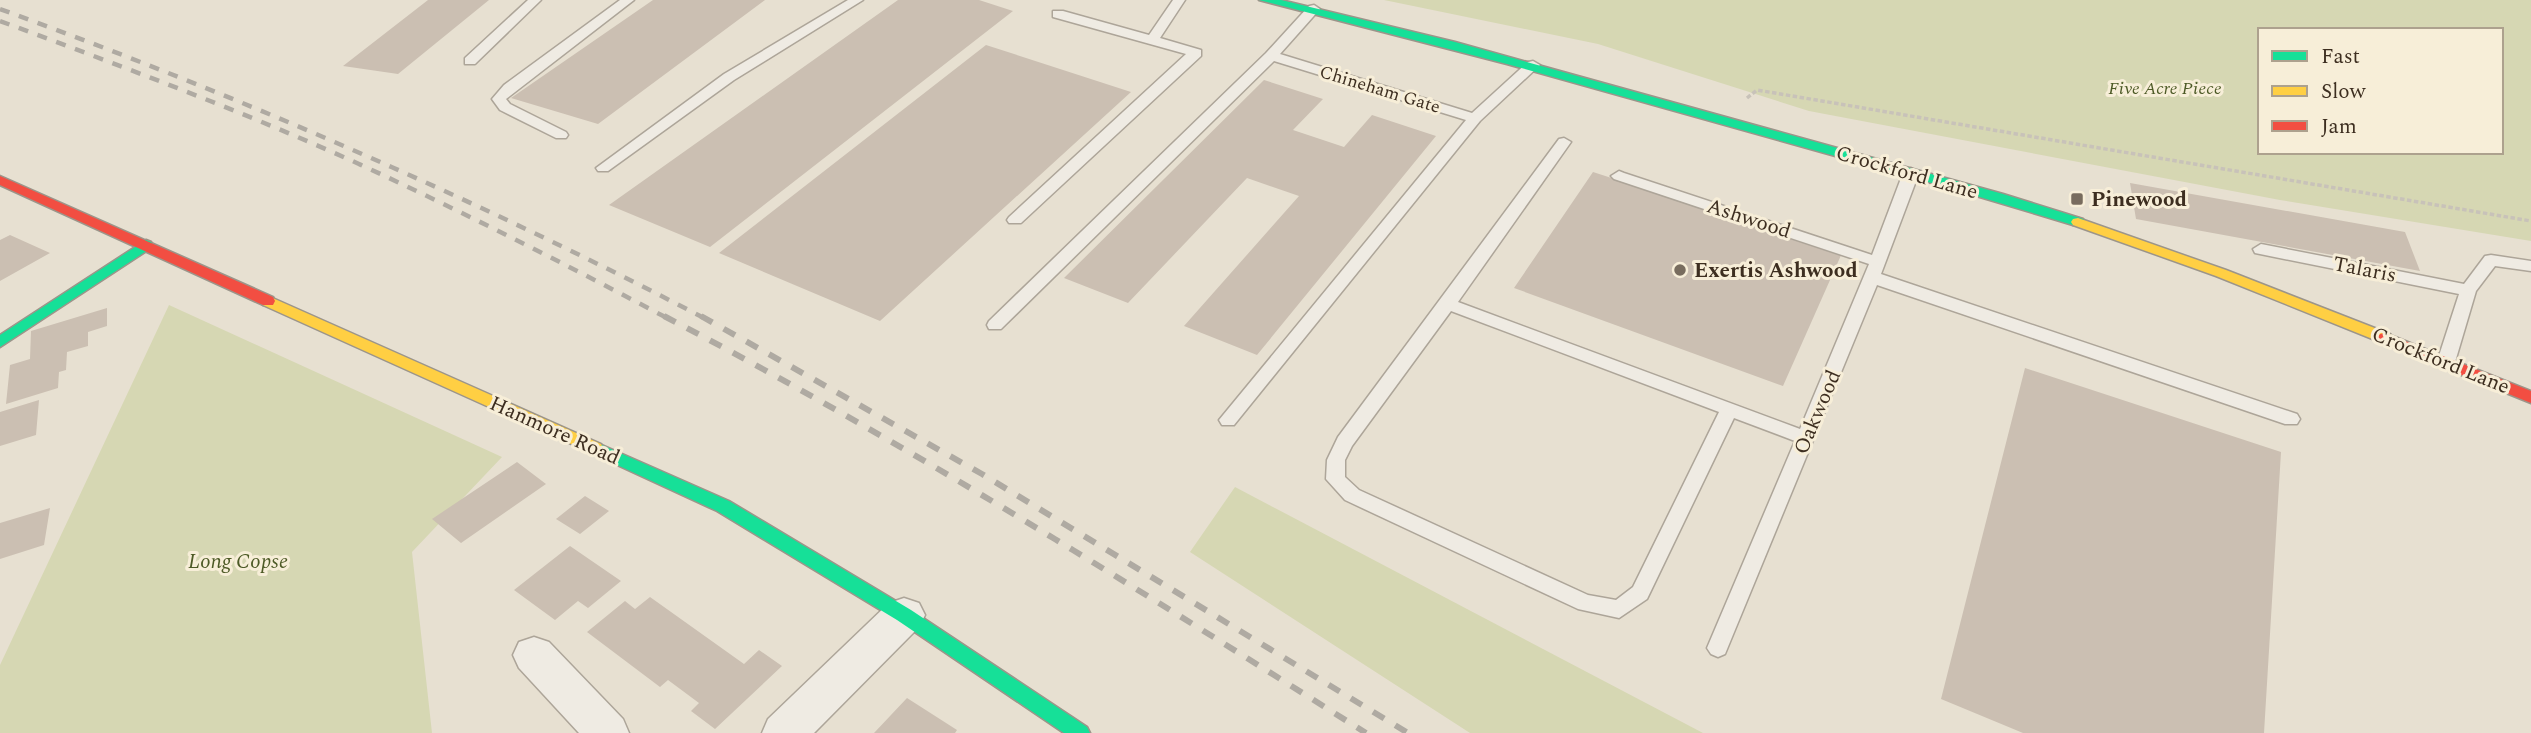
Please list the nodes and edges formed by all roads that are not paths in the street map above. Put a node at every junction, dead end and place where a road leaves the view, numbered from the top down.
1 (535, 0) edge
2 (628, 0) edge
3 (857, 0) edge
4 (1179, 0) edge
5 (1265, 0) edge
6 (1314, 9) junction
7 (1058, 14) dead end
8 (1152, 40) junction
9 (1271, 55) junction
10 (470, 61) dead end
11 (1533, 65) junction
12 (1475, 118) junction
13 (561, 135) dead end
14 (1564, 142) dead end
15 (603, 168) dead end
16 (1910, 173) junction
17 (1619, 176) dead end
18 (0, 180) edge
19 (1015, 220) dead end
20 (146, 245) junction
21 (2261, 249) dead end
22 (2531, 266) edge
23 (1875, 269) junction
24 (2468, 289) junction
25 (1448, 304) junction
26 (995, 325) dead end
27 (0, 342) edge
28 (2446, 362) junction
29 (2531, 397) edge
30 (1729, 410) junction
31 (1228, 419) dead end
32 (2291, 419) dead end
33 (1806, 438) junction
34 (904, 615) junction
35 (1718, 649) dead end
36 (534, 655) dead end
37 (607, 733) edge
38 (784, 733) edge
39 (1080, 733) edge

1 - 10 lane
2 - 13 lane
3 - 15 lane
4 - 8 lane
5 - 6 street, Crockford Lane
6 - 9 lane
6 - 11 street, Crockford Lane
7 - 8 lane
8 - 19 lane
9 - 12 lane, Chineham Gate
9 - 26 lane
11 - 12 lane
11 - 16 street, Crockford Lane
12 - 31 lane
14 - 25 lane
16 - 23 lane, Oakwood
16 - 28 street, Crockford Lane
17 - 23 lane, Ashwood
18 - 20 street, Hanmore Road
20 - 27 street
20 - 34 street, Hanmore Road
21 - 24 lane, Talaris
22 - 24 lane
23 - 32 lane, Ashwood
23 - 33 lane, Oakwood
24 - 28 lane
25 - 30 lane
25 - 30 lane
28 - 29 street, Crockford Lane
30 - 33 lane
33 - 35 lane, Oakwood
34 - 38 street
34 - 39 street, Hanmore Road
36 - 37 street

